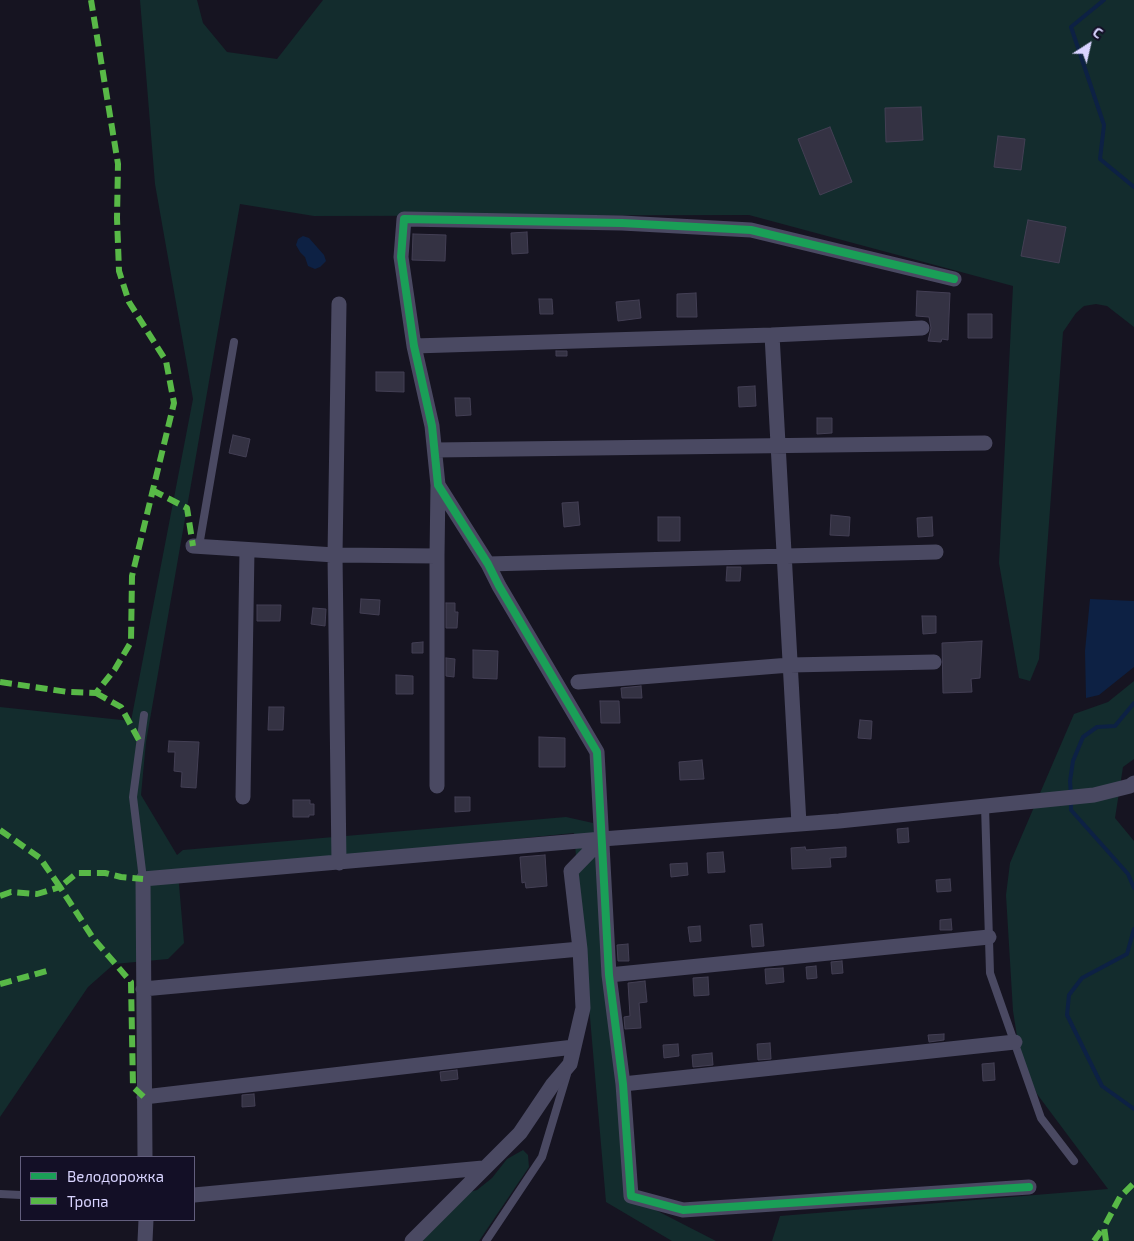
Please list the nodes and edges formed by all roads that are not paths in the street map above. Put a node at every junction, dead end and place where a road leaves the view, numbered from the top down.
1 (954, 280) dead end
2 (338, 304) dead end
3 (922, 328) dead end
4 (772, 335) junction
5 (234, 342) dead end
6 (414, 346) junction
7 (985, 443) dead end
8 (778, 446) junction
9 (435, 450) junction
10 (438, 485) junction
11 (196, 546) joint
12 (247, 550) junction
13 (936, 552) dead end
14 (784, 554) junction
15 (335, 555) junction
16 (437, 556) junction
17 (488, 564) junction
18 (934, 662) dead end
19 (790, 665) junction
20 (578, 682) dead end
21 (144, 715) dead end
22 (1134, 783) edge
23 (437, 786) dead end
24 (244, 797) dead end
25 (985, 806) junction
26 (799, 824) junction
27 (602, 839) junction
28 (339, 863) junction
29 (143, 879) junction
30 (989, 937) junction
31 (580, 949) junction
32 (609, 975) junction
33 (143, 989) junction
34 (1014, 1042) junction
35 (574, 1047) junction
36 (570, 1064) junction
37 (623, 1084) junction
38 (144, 1097) junction
39 (145, 1156) edge
40 (1074, 1161) dead end
41 (483, 1168) junction
42 (1029, 1187) dead end
43 (0, 1194) edge
44 (195, 1194) edge
45 (20, 1195) edge
46 (146, 1221) edge
47 (145, 1241) edge
48 (412, 1241) edge
49 (486, 1241) edge

1 - 6 street
2 - 15 street
3 - 4 street
4 - 6 street
4 - 8 street
5 - 11 lane
6 - 9 street
7 - 8 street
8 - 9 street
8 - 14 street
9 - 10 street
10 - 16 street
10 - 17 street
11 - 12 street
12 - 15 street
12 - 24 street
13 - 14 street
14 - 17 street
14 - 19 street
15 - 16 street
15 - 28 street
16 - 23 street
17 - 27 street
18 - 19 street
19 - 20 street
19 - 26 street
21 - 29 lane
22 - 25 street
25 - 26 street
25 - 30 lane
26 - 27 street
27 - 28 street
27 - 31 street
27 - 32 street
28 - 29 street
29 - 33 street
30 - 32 street
30 - 34 lane
31 - 33 street
31 - 35 street
32 - 37 street
33 - 38 street
34 - 37 street
34 - 40 lane
35 - 36 street
35 - 38 street
36 - 41 street
36 - 49 lane
37 - 42 street
38 - 39 street
41 - 44 street
41 - 48 street
43 - 45 lane
46 - 47 street

